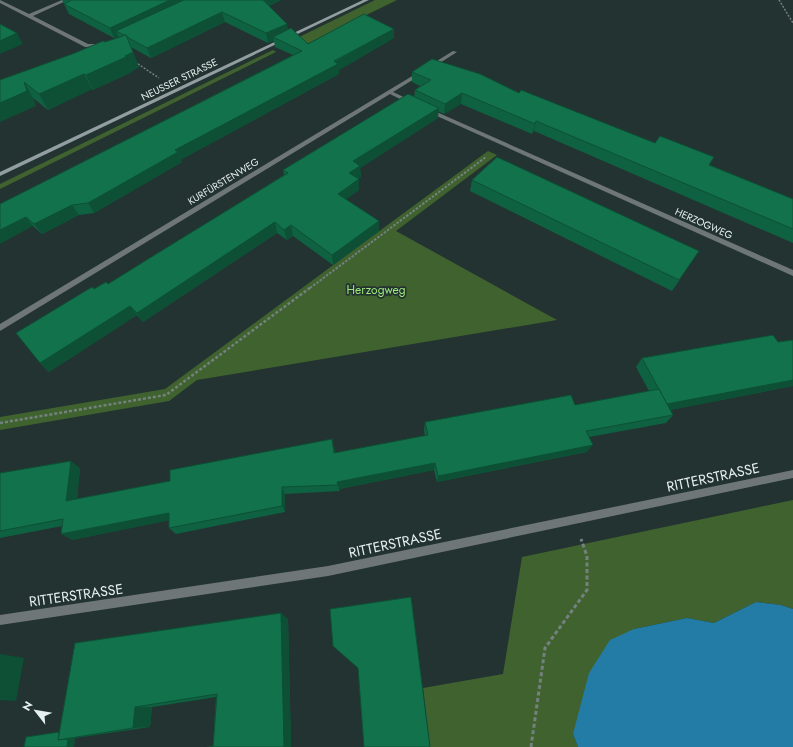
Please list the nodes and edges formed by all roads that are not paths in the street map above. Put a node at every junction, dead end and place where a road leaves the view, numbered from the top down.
1 (66, 0) edge
2 (367, 0) edge
3 (0, 1) edge
4 (29, 16) junction
5 (108, 44) edge
6 (455, 52) dead end
7 (389, 92) junction
8 (418, 106) edge
9 (425, 109) edge
10 (0, 174) edge
11 (793, 272) edge
12 (0, 328) edge
13 (793, 474) edge
14 (0, 620) edge

1 - 4 street
2 - 10 street, NEUSSER STRASSE
3 - 4 street
4 - 5 street
6 - 7 street, KURFÜRSTENWEG
7 - 8 street
7 - 12 street, KURFÜRSTENWEG
9 - 11 street, HERZOGWEG
13 - 14 street, RITTERSTRASSE

